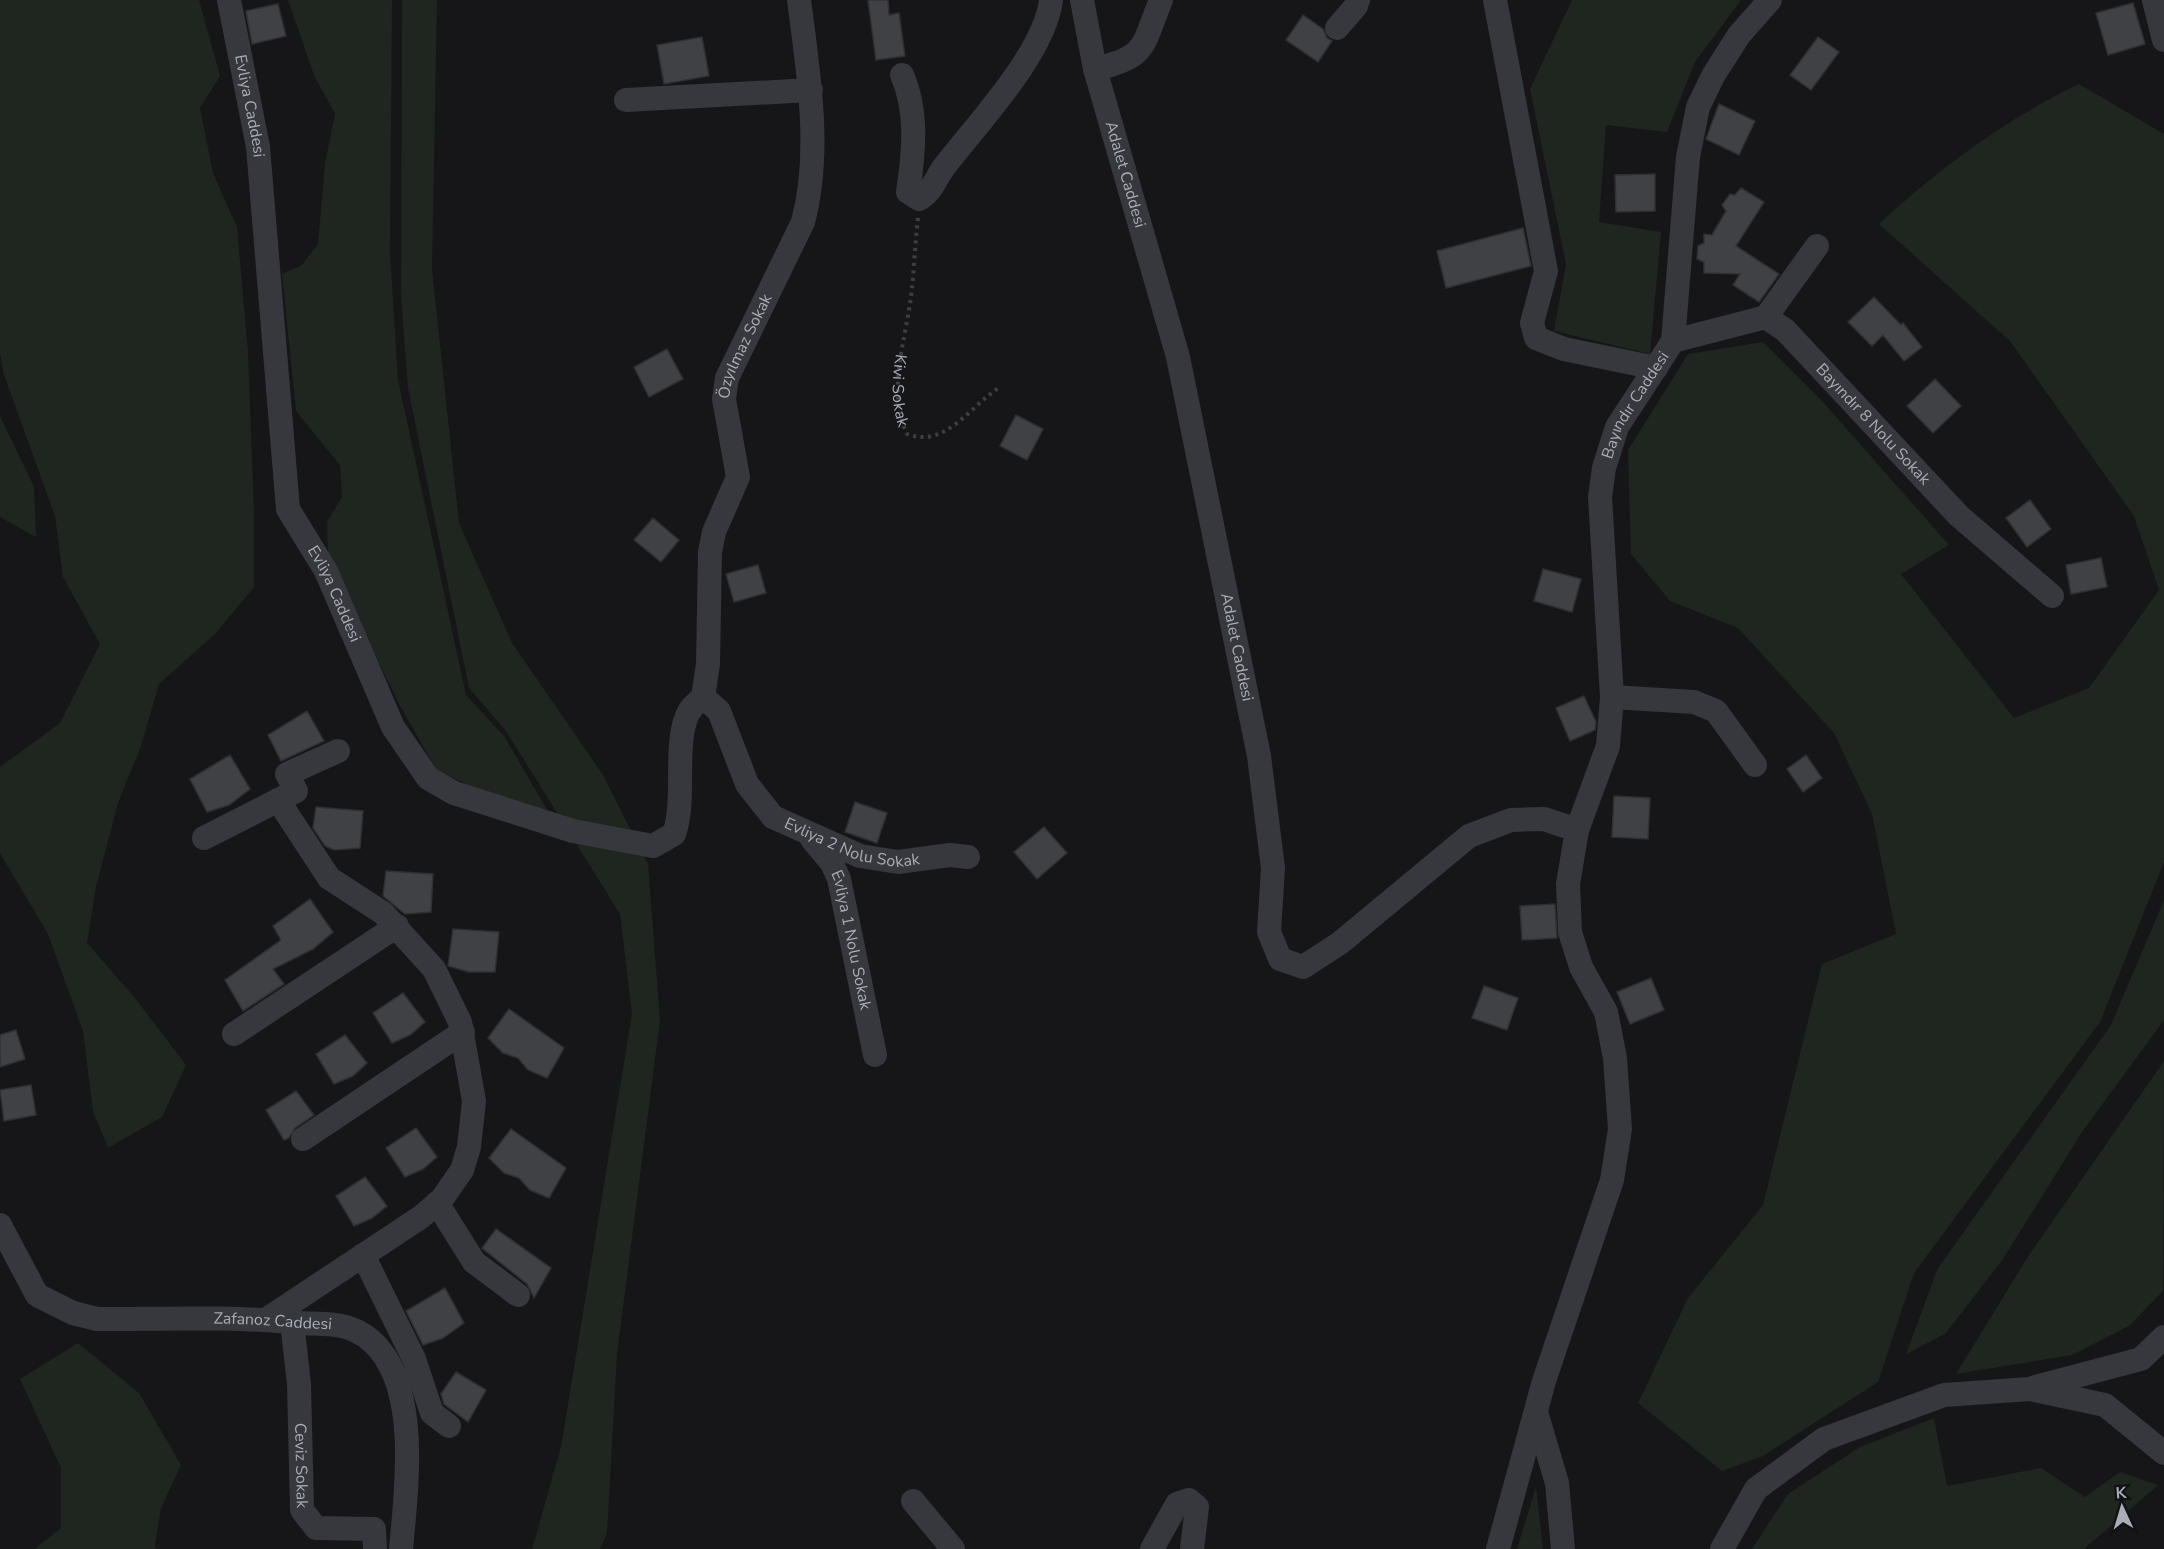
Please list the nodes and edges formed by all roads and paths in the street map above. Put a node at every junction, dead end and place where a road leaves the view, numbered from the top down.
1 (229, 0) edge
2 (799, 0) edge
3 (1051, 0) edge
4 (1082, 0) edge
5 (1161, 0) edge
6 (1358, 0) edge
7 (1495, 0) edge
8 (1770, 0) edge
9 (2154, 0) edge
10 (1337, 28) dead end
11 (2164, 40) edge
12 (1095, 69) junction
13 (902, 75) dead end
14 (811, 90) junction
15 (626, 100) dead end
16 (919, 199) junction
17 (1817, 246) dead end
18 (1766, 317) junction
19 (1673, 341) junction
20 (1656, 368) junction
21 (1000, 387) dead end
22 (2052, 596) dead end
23 (703, 697) junction
24 (1612, 697) junction
25 (338, 751) dead end
26 (1755, 765) dead end
27 (278, 800) junction
28 (1577, 830) junction
29 (808, 835) junction
30 (204, 838) dead end
31 (968, 857) dead end
32 (397, 926) junction
33 (463, 1032) junction
34 (234, 1034) dead end
35 (875, 1055) dead end
36 (303, 1139) dead end
37 (437, 1203) junction
38 (0, 1226) edge
39 (363, 1255) junction
40 (518, 1295) dead end
41 (267, 1319) junction
42 (292, 1322) junction
43 (2164, 1337) edge
44 (2030, 1389) junction
45 (1536, 1412) junction
46 (449, 1426) dead end
47 (2164, 1453) edge
48 (913, 1501) dead end
49 (375, 1549) edge
50 (401, 1549) edge
51 (953, 1549) edge
52 (1152, 1549) edge
53 (1192, 1549) edge
54 (1498, 1549) edge
55 (1563, 1549) edge
56 (1722, 1549) edge

1 - 23 street, Evliya Caddesi
2 - 14 street, Özyılmaz Sokak
3 - 16 street
4 - 12 street, Adalet Caddesi
5 - 12 street
6 - 10 street
7 - 20 street
8 - 19 street, Bayındır Caddesi
9 - 11 street
12 - 28 street, Adalet Caddesi
13 - 16 street
14 - 15 street
14 - 23 street, Özyılmaz Sokak
16 - 21 path, Kivi Sokak
17 - 18 street
18 - 19 street
18 - 22 street, Bayındır 8 Nolu Sokak
19 - 20 street, Bayındır Caddesi
20 - 24 street, Bayındır Caddesi
23 - 29 street, Evliya 2 Nolu Sokak
24 - 26 street
24 - 28 street, Bayındır Caddesi
25 - 27 street
27 - 30 street
27 - 32 street
28 - 45 street, Bayındır Caddesi
29 - 31 street, Evliya 2 Nolu Sokak
29 - 35 street, Evliya 1 Nolu Sokak
32 - 33 street
32 - 34 street
33 - 36 street
33 - 37 street
37 - 39 street
37 - 40 street
38 - 41 street, Zafanoz Caddesi
39 - 41 street
39 - 46 street
41 - 42 street, Zafanoz Caddesi
42 - 49 street, Ceviz Sokak
42 - 50 street, Zafanoz Caddesi
43 - 44 street
44 - 47 street
44 - 56 street
45 - 54 street, Bayındır Caddesi
45 - 55 street
48 - 51 street
52 - 53 street

